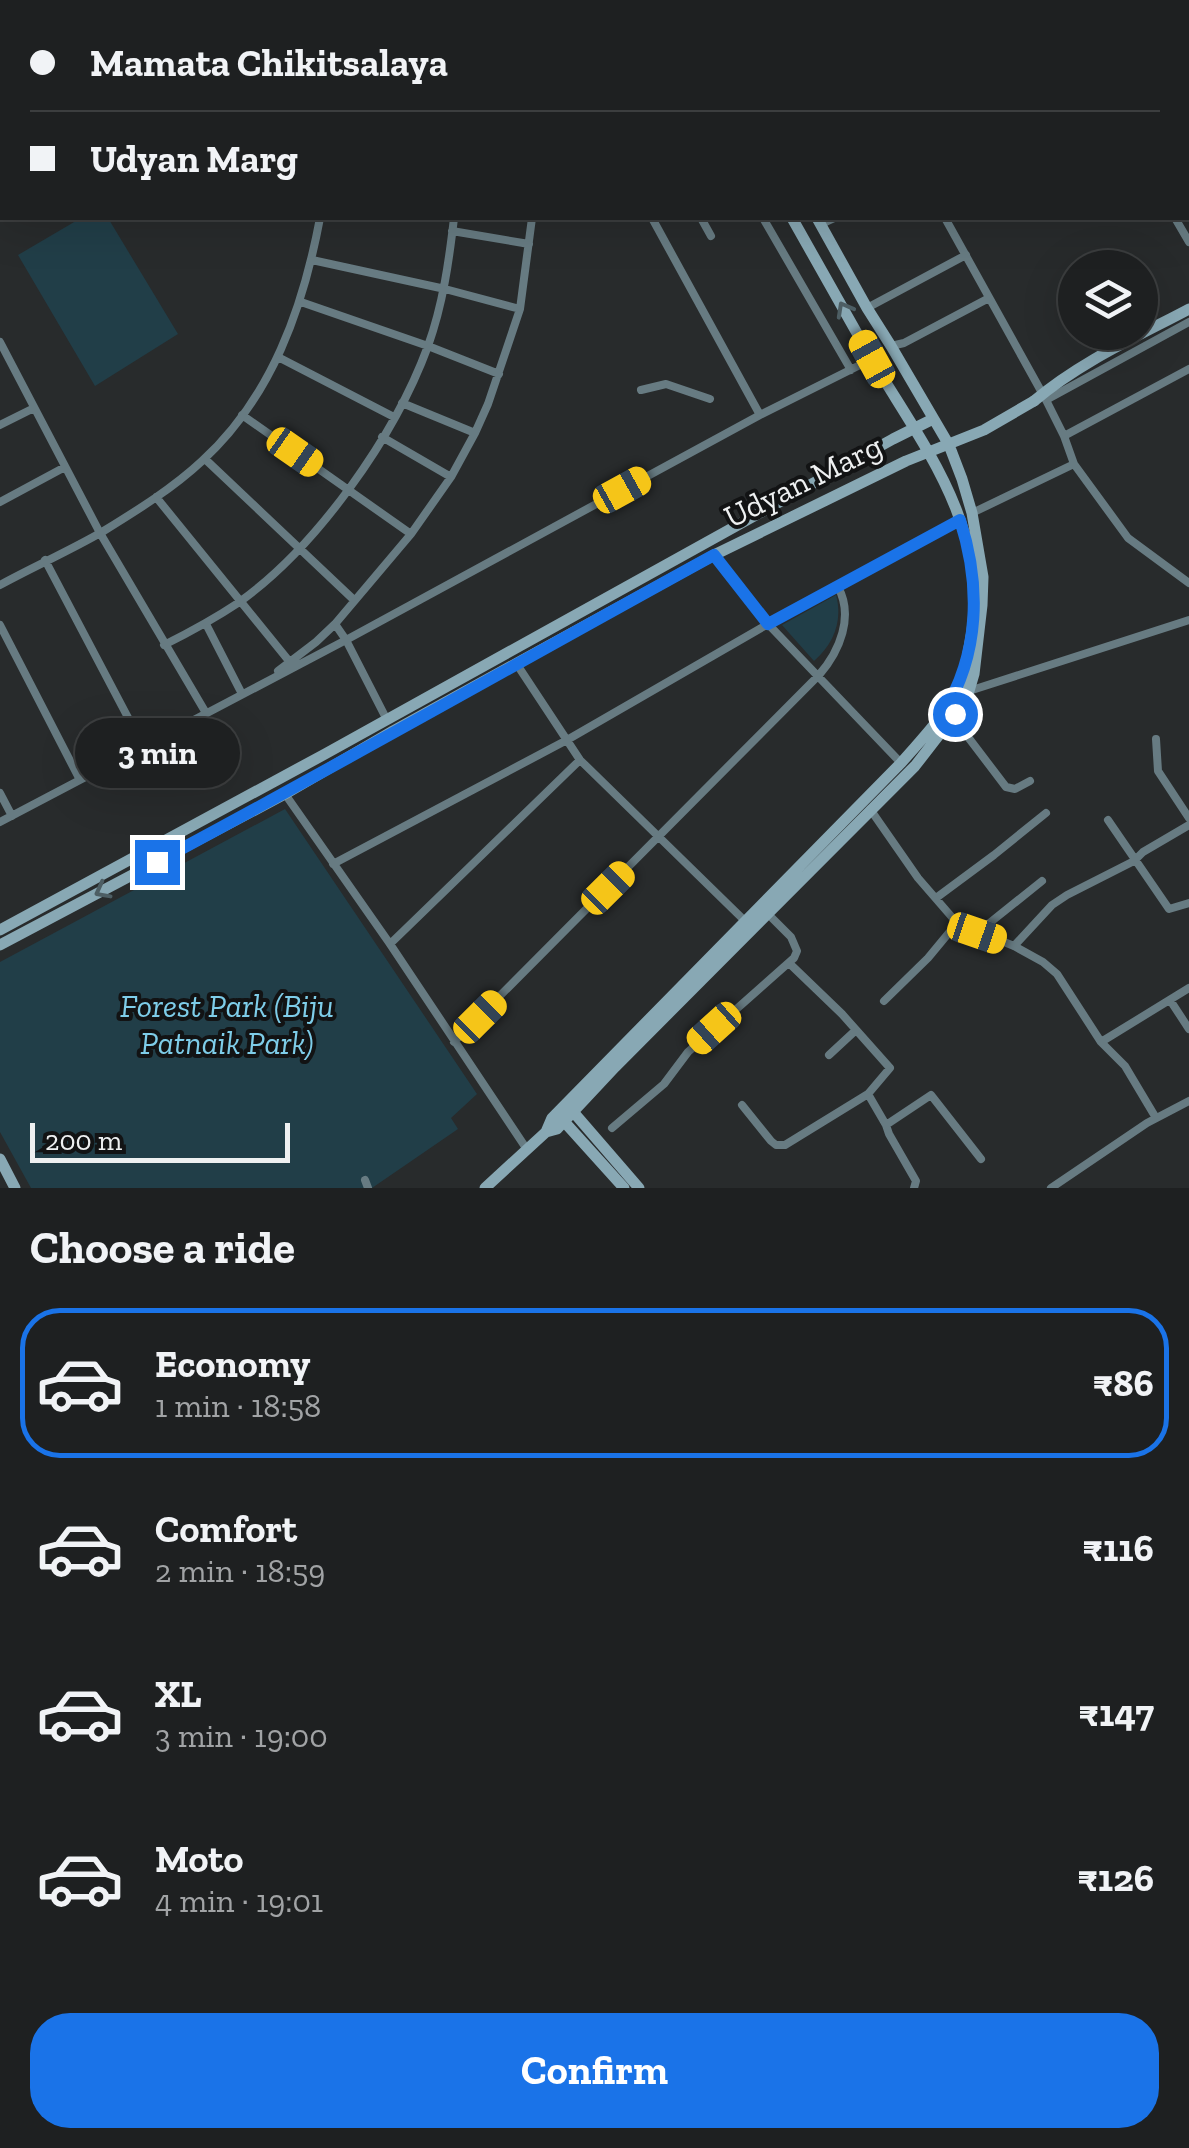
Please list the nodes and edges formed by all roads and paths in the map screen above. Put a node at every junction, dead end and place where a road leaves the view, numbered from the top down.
1 (320, 220) edge
2 (454, 220) edge
3 (532, 220) edge
4 (653, 220) edge
5 (702, 220) edge
6 (764, 220) edge
7 (793, 220) edge
8 (946, 220) edge
9 (1177, 220) edge
10 (819, 221) edge
11 (452, 231) junction
12 (711, 236) dead end
13 (1189, 242) edge
14 (528, 244) junction
15 (966, 254) junction
16 (312, 260) junction
17 (445, 289) junction
18 (989, 298) junction
19 (301, 302) junction
20 (867, 308) junction
21 (1189, 309) edge
22 (520, 310) junction
23 (1189, 322) edge
24 (0, 343) edge
25 (428, 346) junction
26 (891, 346) junction
27 (278, 357) junction
28 (872, 359) junction
29 (1189, 368) edge
30 (850, 370) junction
31 (499, 374) junction
32 (641, 390) dead end
33 (710, 399) dead end
34 (1040, 400) junction
35 (402, 403) junction
36 (34, 408) junction
37 (242, 414) junction
38 (760, 415) junction
39 (394, 417) junction
40 (934, 419) junction
41 (0, 425) edge
42 (916, 428) junction
43 (475, 434) junction
44 (382, 436) junction
45 (1064, 436) junction
46 (949, 446) junction
47 (930, 452) junction
48 (205, 459) junction
49 (1074, 464) junction
50 (66, 466) junction
51 (451, 477) junction
52 (348, 489) junction
53 (156, 497) junction
54 (0, 502) edge
55 (972, 514) junction
56 (960, 520) junction
57 (100, 533) junction
58 (411, 534) junction
59 (300, 549) junction
60 (714, 555) junction
61 (45, 560) junction
62 (1189, 583) edge
63 (0, 585) edge
64 (838, 586) junction
65 (241, 600) junction
66 (354, 600) junction
67 (1189, 620) edge
68 (206, 624) junction
69 (335, 624) junction
70 (768, 624) junction
71 (0, 625) edge
72 (346, 640) junction
73 (164, 645) junction
74 (289, 662) junction
75 (516, 663) junction
76 (820, 676) junction
77 (266, 681) junction
78 (968, 691) junction
79 (242, 694) junction
80 (206, 713) junction
81 (948, 715) junction
82 (387, 720) junction
83 (1156, 739) dead end
84 (566, 740) junction
85 (143, 746) junction
86 (580, 760) junction
87 (902, 763) junction
88 (80, 780) junction
89 (1030, 781) dead end
90 (0, 793) edge
91 (284, 794) junction
92 (244, 798) junction
93 (870, 809) junction
94 (251, 811) junction
95 (1046, 813) dead end
96 (12, 816) junction
97 (1108, 820) dead end
98 (1189, 821) edge
99 (0, 822) edge
100 (659, 837) junction
101 (1134, 861) junction
102 (333, 864) junction
103 (1042, 881) dead end
104 (936, 898) junction
105 (1187, 907) edge
106 (767, 913) junction
107 (746, 922) junction
108 (957, 924) junction
109 (0, 930) edge
110 (977, 933) junction
111 (390, 944) junction
112 (0, 945) edge
113 (1014, 946) junction
114 (789, 963) junction
115 (1189, 988) edge
116 (1170, 1000) junction
117 (884, 1001) dead end
118 (856, 1030) junction
119 (1189, 1030) edge
120 (454, 1042) junction
121 (1101, 1042) junction
122 (829, 1055) dead end
123 (868, 1094) junction
124 (1189, 1101) edge
125 (742, 1105) dead end
126 (565, 1113) junction
127 (1156, 1118) junction
128 (886, 1125) junction
129 (612, 1128) dead end
130 (526, 1148) junction
131 (980, 1158) dead end
132 (0, 1159) edge
133 (16, 1188) edge
134 (484, 1188) edge
135 (624, 1188) edge
136 (639, 1188) edge
137 (914, 1188) edge
138 (1051, 1188) edge

1 - 16 street
2 - 11 street
3 - 14 street
4 - 38 street
5 - 12 street
6 - 30 street
28 -> 7 street
8 - 15 street
9 - 13 street
10 - 20 street
11 - 14 street
11 - 17 street
14 - 22 street
15 - 18 street
15 - 20 street
16 - 17 street
16 - 19 street
17 - 22 street
17 - 25 street
18 - 26 street
18 - 34 street
19 - 25 street
19 - 27 street
20 - 26 street
21 - 34 street, Udyan Marg, bridge
22 - 31 street
23 - 34 street
24 - 36 street
25 - 31 street
25 - 35 street
26 - 40 street
27 - 37 street
27 - 39 street
28 - 30 street
28 - 42 street
29 - 45 street
30 - 38 street
31 - 43 street
32 - 33 street
34 - 45 street
34 - 46 street, Udyan Marg
35 - 39 street
35 - 43 street
36 - 41 street
36 - 50 street
37 - 48 street
37 - 52 street
38 - 72 street
39 - 44 street
40 - 42 street, Udyan Marg
40 - 46 street
42 - 47 street
42 - 82 street, Udyan Marg
43 - 51 street
44 - 51 street
44 - 52 street
45 - 49 street
46 - 47 street, Udyan Marg
46 - 55 street
47 - 56 street
47 - 60 street, Udyan Marg
48 - 53 street
48 - 59 street
49 - 55 street
49 - 62 street
50 - 54 street
50 - 57 street
51 - 58 street
52 - 58 street
52 - 59 street
53 - 57 street
53 - 65 street
55 - 78 street
56 - 64 street
56 - 81 street
57 - 61 street
57 - 73 street
58 - 66 street
59 - 65 street
59 - 66 street
60 - 70 street
60 - 75 street, Udyan Marg
61 - 63 street
61 - 85 street
64 - 70 street
64 - 76 street
65 - 68 street
65 - 74 street
66 - 69 street
67 - 78 street
68 - 73 street
68 - 79 street
69 - 72 street
69 - 74 street
70 - 76 street
70 - 84 street
71 - 88 street
72 - 77 street
72 - 82 street
73 - 80 street
74 - 77 street
75 - 84 street
75 - 91 street, Udyan Marg
76 - 87 street
76 - 100 street
77 - 79 street
78 - 81 street
79 - 80 street
80 - 85 street
81 - 87 street
81 - 89 street
81 - 93 street
82 - 92 street, Udyan Marg
83 - 98 street
84 - 86 street
84 - 102 street
85 - 88 street
86 - 100 street
86 - 111 street
87 - 107 street
88 - 96 street
90 - 96 street
91 - 94 street, Udyan Marg
91 - 102 street
92 - 94 street
92 - 109 street, Udyan Marg
93 - 104 street
93 - 106 street
94 -> 112 street, Udyan Marg
95 - 104 street
96 - 99 street
97 - 101 street
98 - 101 street
100 - 107 street
100 - 120 street
101 - 105 street
101 - 113 street
102 - 111 street
103 - 110 street
104 - 108 street
106 - 114 street
106 - 126 street
107 - 126 street
108 - 110 street
108 - 117 street
110 - 113 street
111 - 120 street
113 - 121 street
114 - 118 street
114 - 129 street
115 - 116 street
116 - 119 street
116 - 121 street
118 - 122 street
118 - 123 street
120 - 130 street
121 - 127 street
123 - 125 street
123 - 128 street
124 - 127 street
126 - 130 street
126 - 135 street
126 - 136 street
127 - 138 street
128 - 131 street
128 - 137 street
130 - 134 street
132 - 133 street

